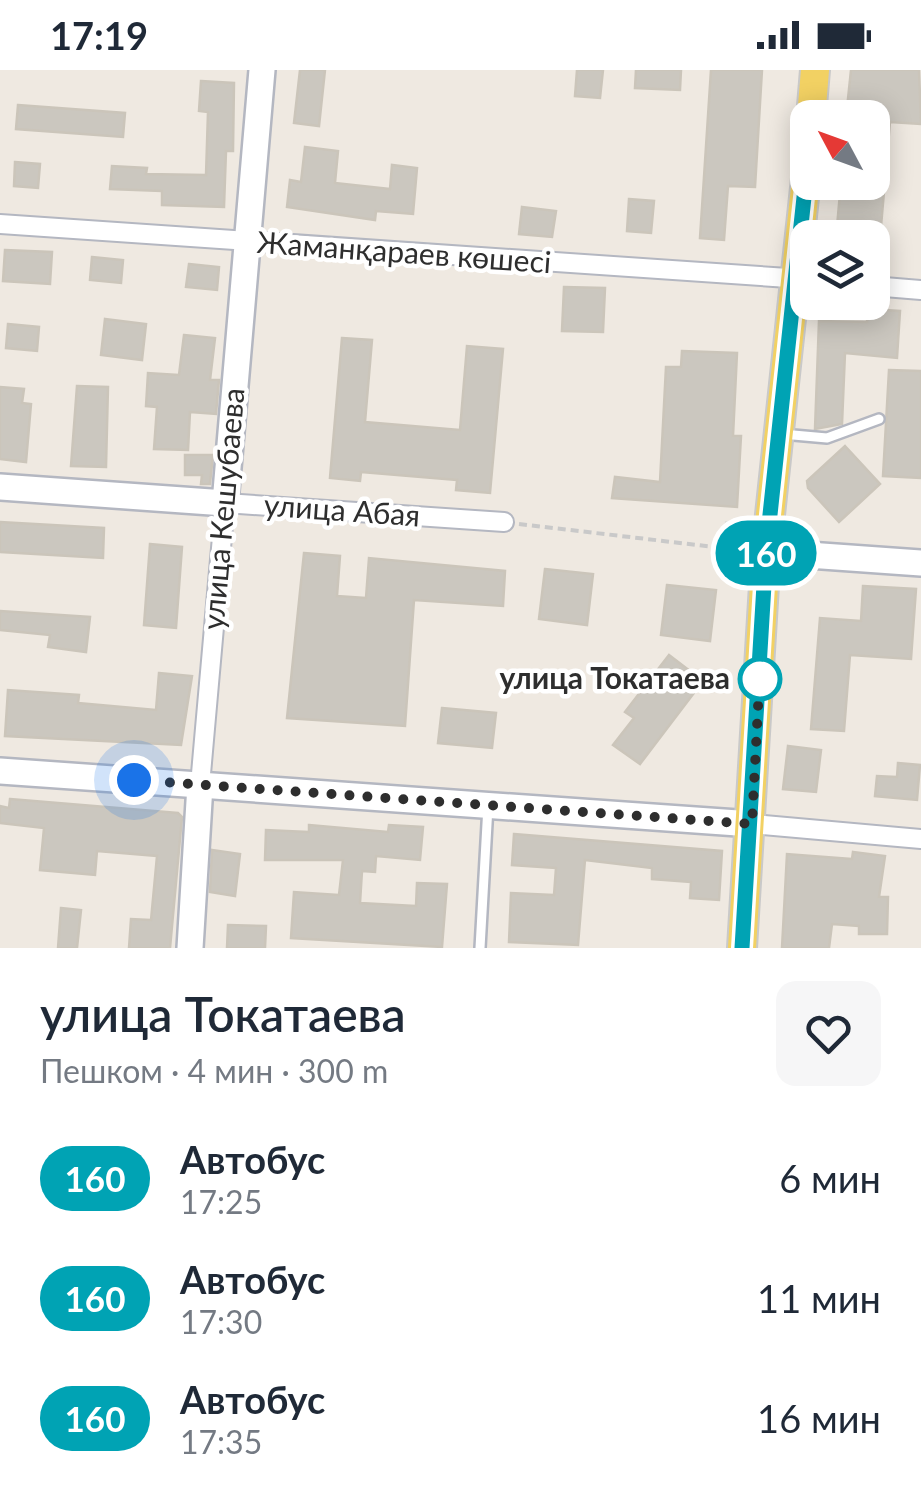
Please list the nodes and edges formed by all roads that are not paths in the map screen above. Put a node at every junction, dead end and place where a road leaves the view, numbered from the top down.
1 (262, 70) edge
2 (816, 70) edge
3 (813, 100) edge
4 (0, 224) edge
5 (246, 243) junction
6 (790, 278) edge
7 (890, 287) edge
8 (921, 290) edge
9 (796, 320) edge
10 (879, 420) dead end
11 (780, 434) junction
12 (0, 487) edge
13 (226, 502) junction
14 (504, 522) road end
15 (766, 552) junction
16 (921, 563) edge
17 (0, 771) edge
18 (200, 785) junction
19 (488, 806) junction
20 (752, 824) junction
21 (921, 839) edge
22 (190, 948) edge
23 (480, 948) edge
24 (742, 948) edge

1 - 5 street, улица Кешубаева
2 - 3 main road
4 - 5 street, Жаманқараев көшесі
5 - 6 street, Жаманқараев көшесі
5 - 13 street, улица Кешубаева
7 - 8 street
9 - 11 main road
10 - 11 lane
11 - 15 main road
12 - 13 street, улица Абая
13 - 14 street, улица Абая
13 - 18 street, улица Кешубаева
15 - 16 street
15 - 20 main road
17 - 18 street
18 - 19 street
18 - 22 street, улица Кешубаева
19 - 20 street
19 - 23 lane
20 - 21 street
20 - 24 main road

